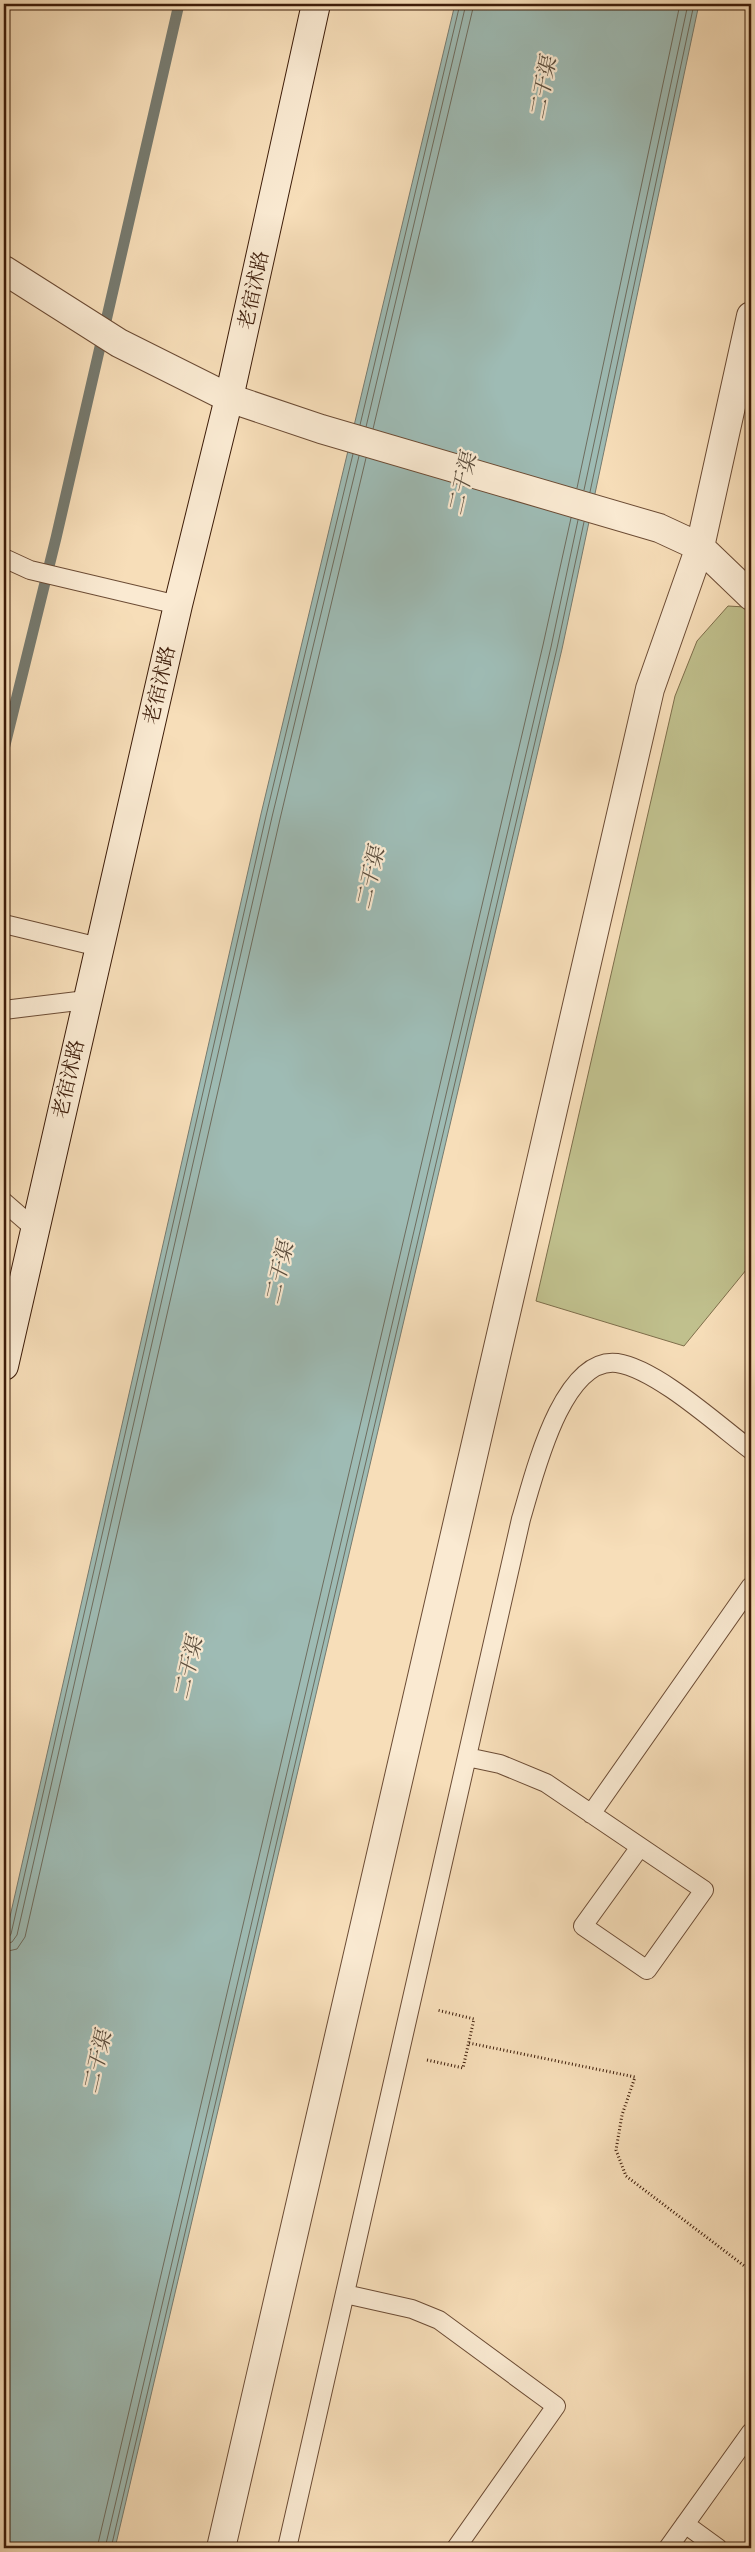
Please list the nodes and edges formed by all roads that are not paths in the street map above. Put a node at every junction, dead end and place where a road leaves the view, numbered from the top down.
1 (316, 4) edge
2 (4, 270) edge
3 (751, 316) edge
4 (229, 398) junction
5 (700, 547) junction
6 (4, 558) edge
7 (751, 596) edge
8 (178, 605) junction
9 (4, 924) edge
10 (99, 947) junction
11 (86, 1000) junction
12 (4, 1010) edge
13 (4, 1202) edge
14 (35, 1229) junction
15 (4, 1366) edge
16 (751, 1450) edge
17 (751, 1586) edge
18 (467, 1757) junction
19 (591, 1814) junction
20 (640, 1847) junction
21 (345, 2294) junction
22 (751, 2432) edge
23 (685, 2524) junction
24 (222, 2548) edge
25 (287, 2548) edge
26 (456, 2548) edge
27 (668, 2548) edge
28 (718, 2548) edge

1 - 4 street, 老宿沭路
2 - 4 street
3 - 5 street
4 - 5 street
4 - 8 street, 老宿沭路
5 - 7 street
5 - 24 street
6 - 8 lane
8 - 10 street, 老宿沭路
9 - 10 lane
10 - 11 street, 老宿沭路
11 - 12 lane
11 - 14 street, 老宿沭路
13 - 14 lane
14 - 15 street, 老宿沭路
16 - 18 lane
17 - 19 lane
18 - 19 lane
18 - 21 lane
19 - 20 lane
20 - 20 lane
21 - 25 lane
21 - 26 lane
22 - 23 lane
23 - 27 lane
23 - 28 lane

